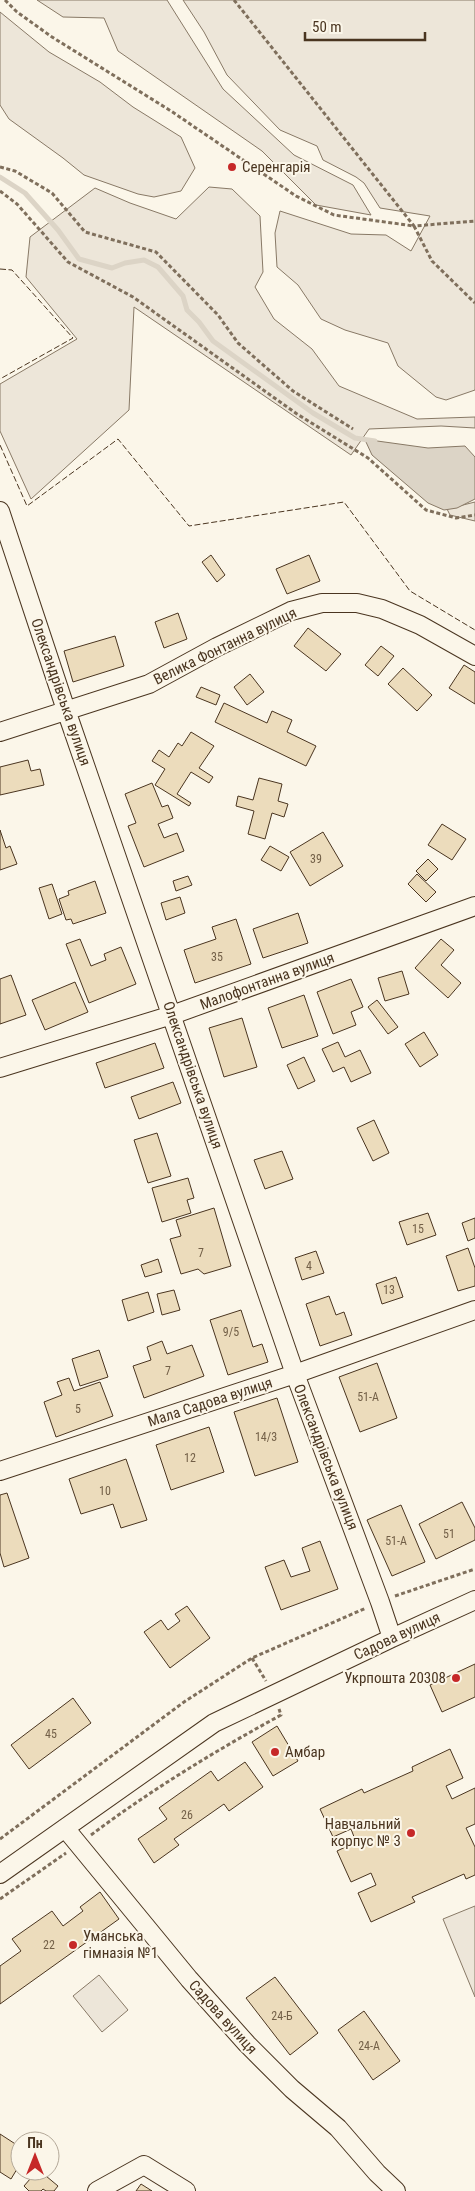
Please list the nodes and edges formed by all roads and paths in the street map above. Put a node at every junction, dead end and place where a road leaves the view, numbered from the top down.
1 (5, 0) edge
2 (234, 0) edge
3 (0, 167) edge
4 (0, 191) edge
5 (475, 222) edge
6 (414, 226) junction
7 (475, 304) edge
8 (354, 429) dead end
9 (0, 511) edge
10 (475, 515) edge
11 (475, 656) edge
12 (66, 710) junction
13 (0, 732) edge
14 (475, 906) edge
15 (172, 1015) junction
16 (0, 1068) edge
17 (475, 1310) edge
18 (295, 1374) junction
19 (0, 1471) edge
20 (475, 1569) edge
21 (475, 1600) edge
22 (380, 1602) junction
23 (392, 1638) junction
24 (252, 1658) junction
25 (273, 1695) junction
26 (65, 1828) junction
27 (0, 1840) edge
28 (78, 1844) junction
29 (0, 1874) edge
30 (0, 1899) edge
31 (98, 2191) edge
32 (186, 2191) edge
33 (396, 2191) edge

1 - 6 path
2 - 6 path
3 - 8 path
4 - 10 path
5 - 6 path
6 - 7 path
9 - 12 street, Олександрівська вулиця
11 - 12 street, Велика Фонтанна вулиця
12 - 13 street, Велика Фонтанна вулиця
12 - 15 street, Олександрівська вулиця
14 - 15 street, Малофонтанна вулиця
15 - 16 street, Малофонтанна вулиця
15 - 18 street, Олександрівська вулиця
17 - 18 street, Мала Садова вулиця
18 - 19 street, Мала Садова вулиця
18 - 22 street, Олександрівська вулиця
20 - 22 path
21 - 23 street, Садова вулиця
22 - 23 street, Олександрівська вулиця
22 - 24 path
23 - 25 street, Садова вулиця
24 - 25 path
24 - 27 path
25 - 26 street, Садова вулиця
25 - 28 path
26 - 28 street, Садова вулиця
26 - 29 street, Садова вулиця
28 - 30 path
28 - 33 street, Садова вулиця
31 - 32 street

